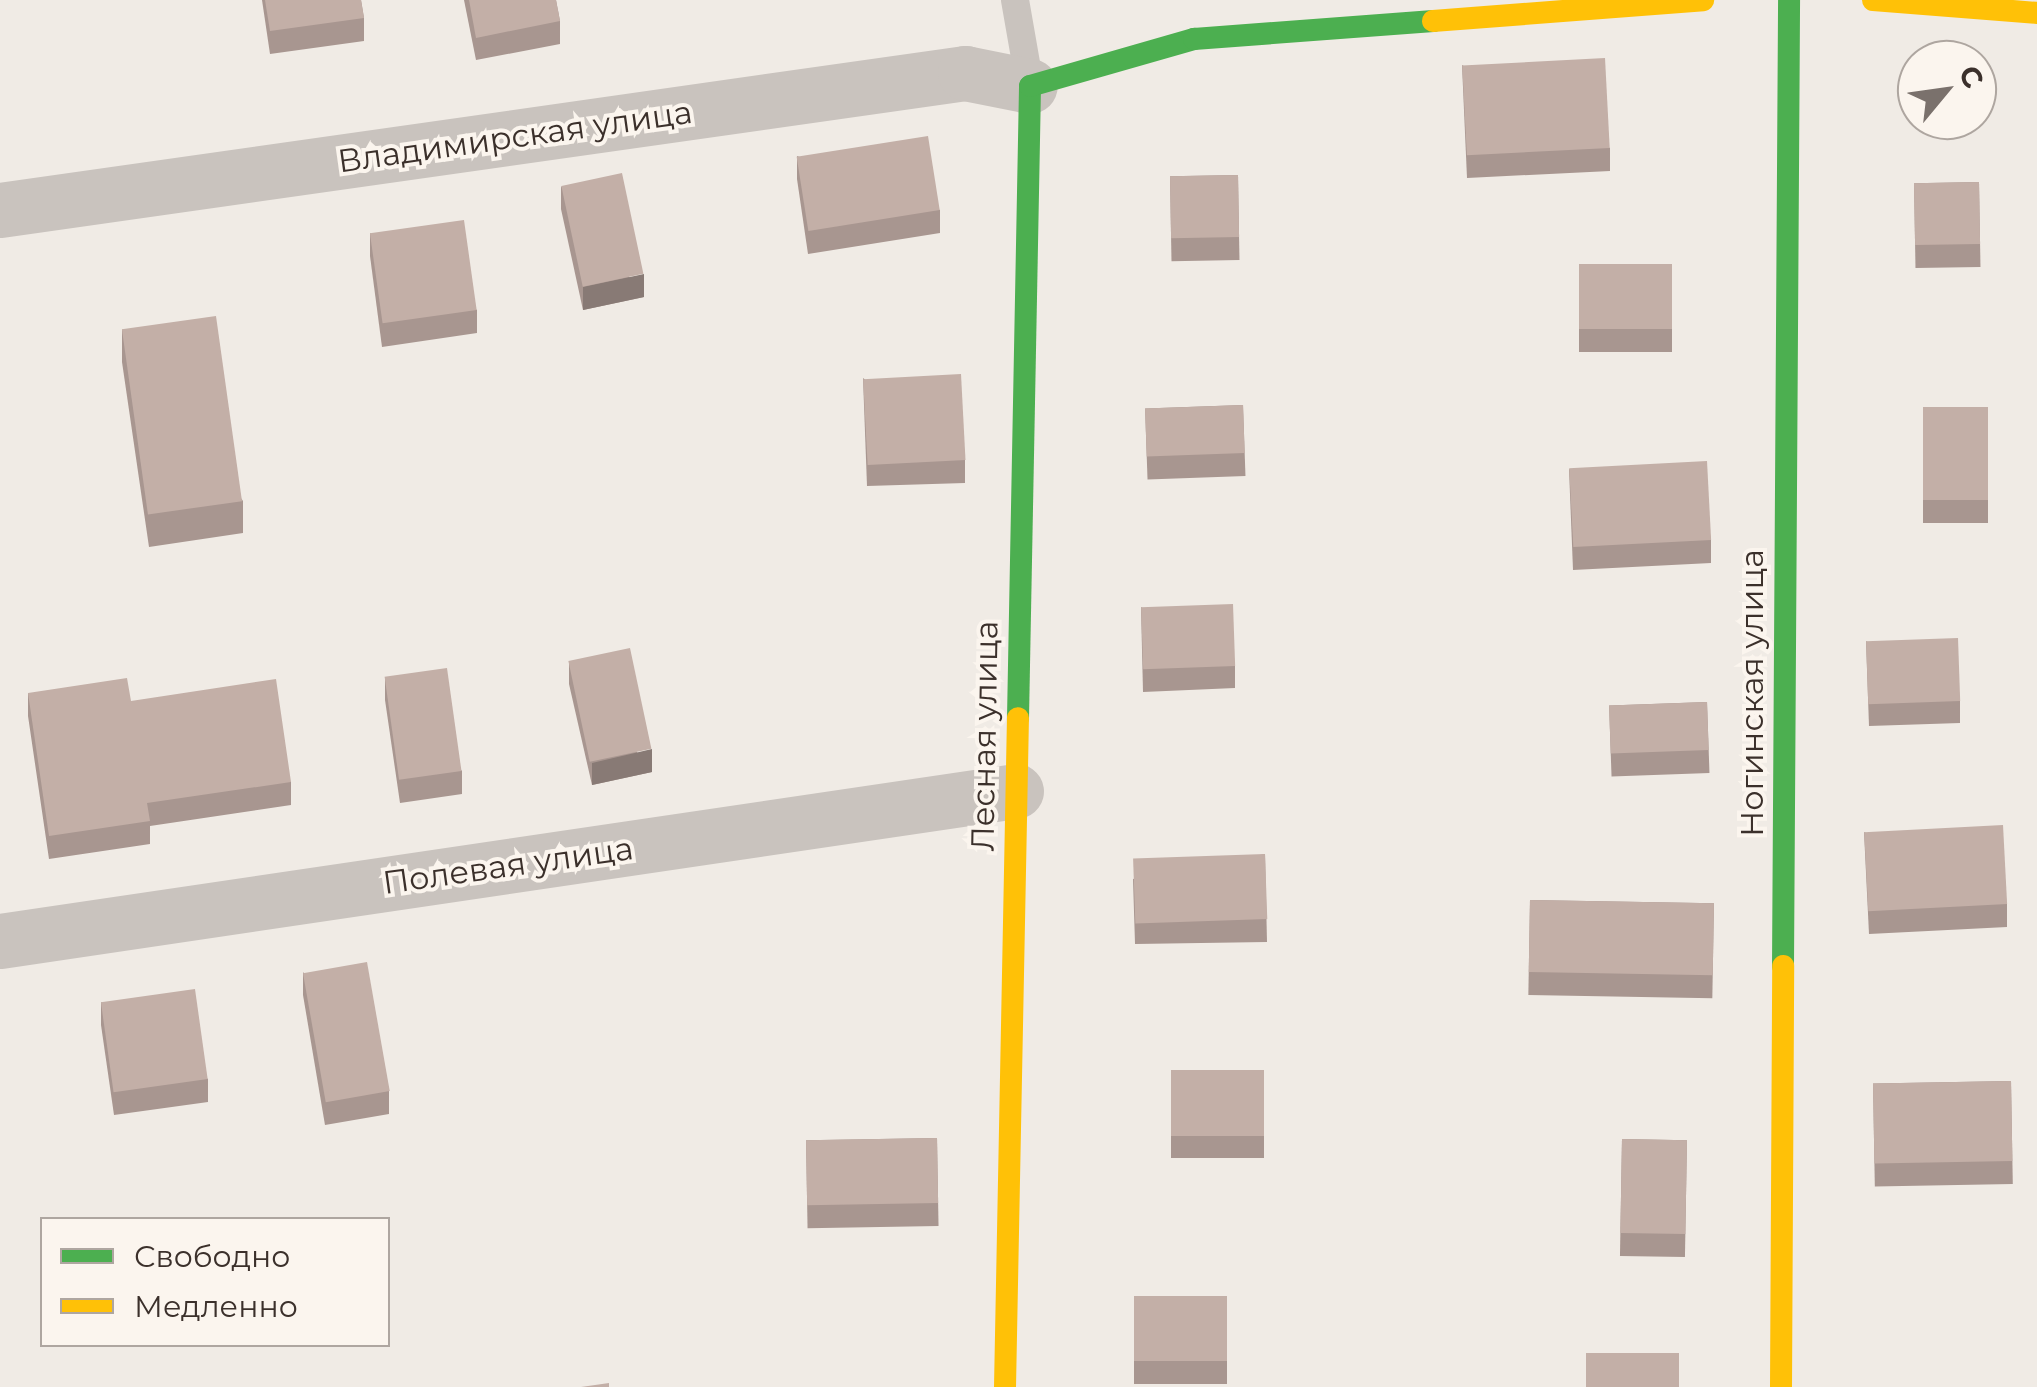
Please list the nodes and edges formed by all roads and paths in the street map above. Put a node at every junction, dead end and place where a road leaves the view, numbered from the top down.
1 (1015, 0) edge
2 (1703, 0) edge
3 (1789, 0) edge
4 (1873, 0) edge
5 (2037, 13) edge
6 (1030, 86) junction
7 (0, 210) edge
8 (1016, 791) junction
9 (0, 941) edge
10 (1005, 1387) edge
11 (1781, 1387) edge

1 - 6 lane
2 - 6 street
3 - 11 street, Ногинская улица
4 - 5 street
6 - 7 street, Владимирская улица
6 - 8 street, Лесная улица
8 - 9 street, Полевая улица
8 - 10 street, Лесная улица

